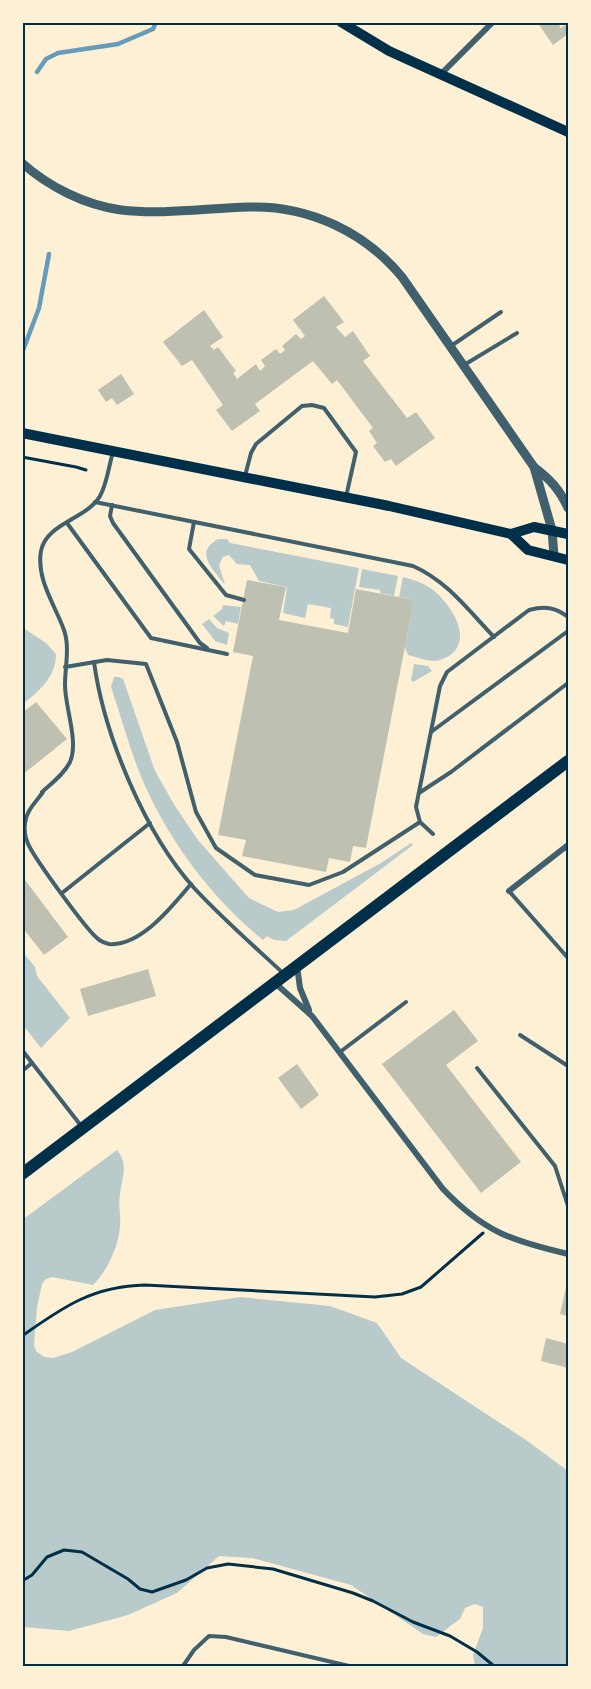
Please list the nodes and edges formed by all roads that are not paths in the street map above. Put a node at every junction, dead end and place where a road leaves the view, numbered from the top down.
1 (341, 22) edge
2 (493, 22) edge
3 (440, 75) junction
4 (568, 132) edge
5 (22, 163) edge
6 (501, 312) dead end
7 (517, 333) dead end
8 (450, 346) junction
9 (463, 366) junction
10 (22, 433) edge
11 (113, 451) junction
12 (534, 467) junction
13 (245, 477) junction
14 (346, 498) junction
15 (96, 502) junction
16 (112, 505) junction
17 (568, 508) edge
18 (194, 522) junction
19 (67, 523) junction
20 (552, 530) junction
21 (511, 534) junction
22 (568, 534) edge
23 (554, 556) junction
24 (568, 560) edge
25 (243, 600) dead end
26 (568, 617) edge
27 (568, 631) edge
28 (494, 636) junction
29 (210, 650) junction
30 (227, 654) dead end
31 (94, 662) junction
32 (65, 667) junction
33 (568, 683) edge
34 (430, 733) junction
35 (568, 761) edge
36 (419, 793) junction
37 (420, 822) junction
38 (150, 823) junction
39 (433, 834) dead end
40 (568, 845) edge
41 (191, 884) junction
42 (509, 891) joint
43 (62, 893) junction
44 (568, 958) edge
45 (297, 966) junction
46 (285, 975) junction
47 (274, 983) junction
48 (406, 1002) dead end
49 (312, 1016) junction
50 (520, 1035) dead end
51 (22, 1050) edge
52 (339, 1052) junction
53 (32, 1063) junction
54 (568, 1066) edge
55 (477, 1068) dead end
56 (22, 1071) edge
57 (83, 1128) junction
58 (22, 1174) edge
59 (568, 1206) edge
60 (568, 1254) edge
61 (183, 1666) edge
62 (349, 1666) edge

1 - 3 main road
2 - 3 street
3 - 4 main road
5 - 8 street
6 - 8 lane
7 - 9 lane
8 - 9 street
9 - 12 street
10 - 11 main road
11 - 13 main road
11 - 15 lane
12 - 17 street
12 - 20 street
13 - 14 main road
13 - 14 lane
14 - 21 main road
15 - 16 lane
15 - 19 lane
16 - 18 lane
16 - 29 lane
18 - 25 lane
18 - 28 lane
19 - 29 lane
19 - 32 lane
20 - 21 main road
20 - 22 main road
20 - 23 street
21 - 23 main road
23 - 24 main road
26 - 28 lane
27 - 34 lane
28 - 34 lane
29 - 30 lane
31 - 32 lane
31 - 37 lane
31 - 38 lane
32 - 43 lane
33 - 36 lane
34 - 36 lane
35 - 45 highway
36 - 37 lane
37 - 39 lane
38 - 41 lane
38 - 43 lane
40 - 42 street
41 - 43 lane
41 - 46 lane
42 - 44 lane
45 - 46 highway
45 - 49 street
46 - 47 highway
47 - 49 street
47 - 57 highway
48 - 52 lane
49 - 52 street
50 - 54 lane
51 - 53 lane
52 - 60 street
53 - 56 lane
53 - 57 lane
55 - 59 lane
57 - 58 highway
61 - 62 lane

